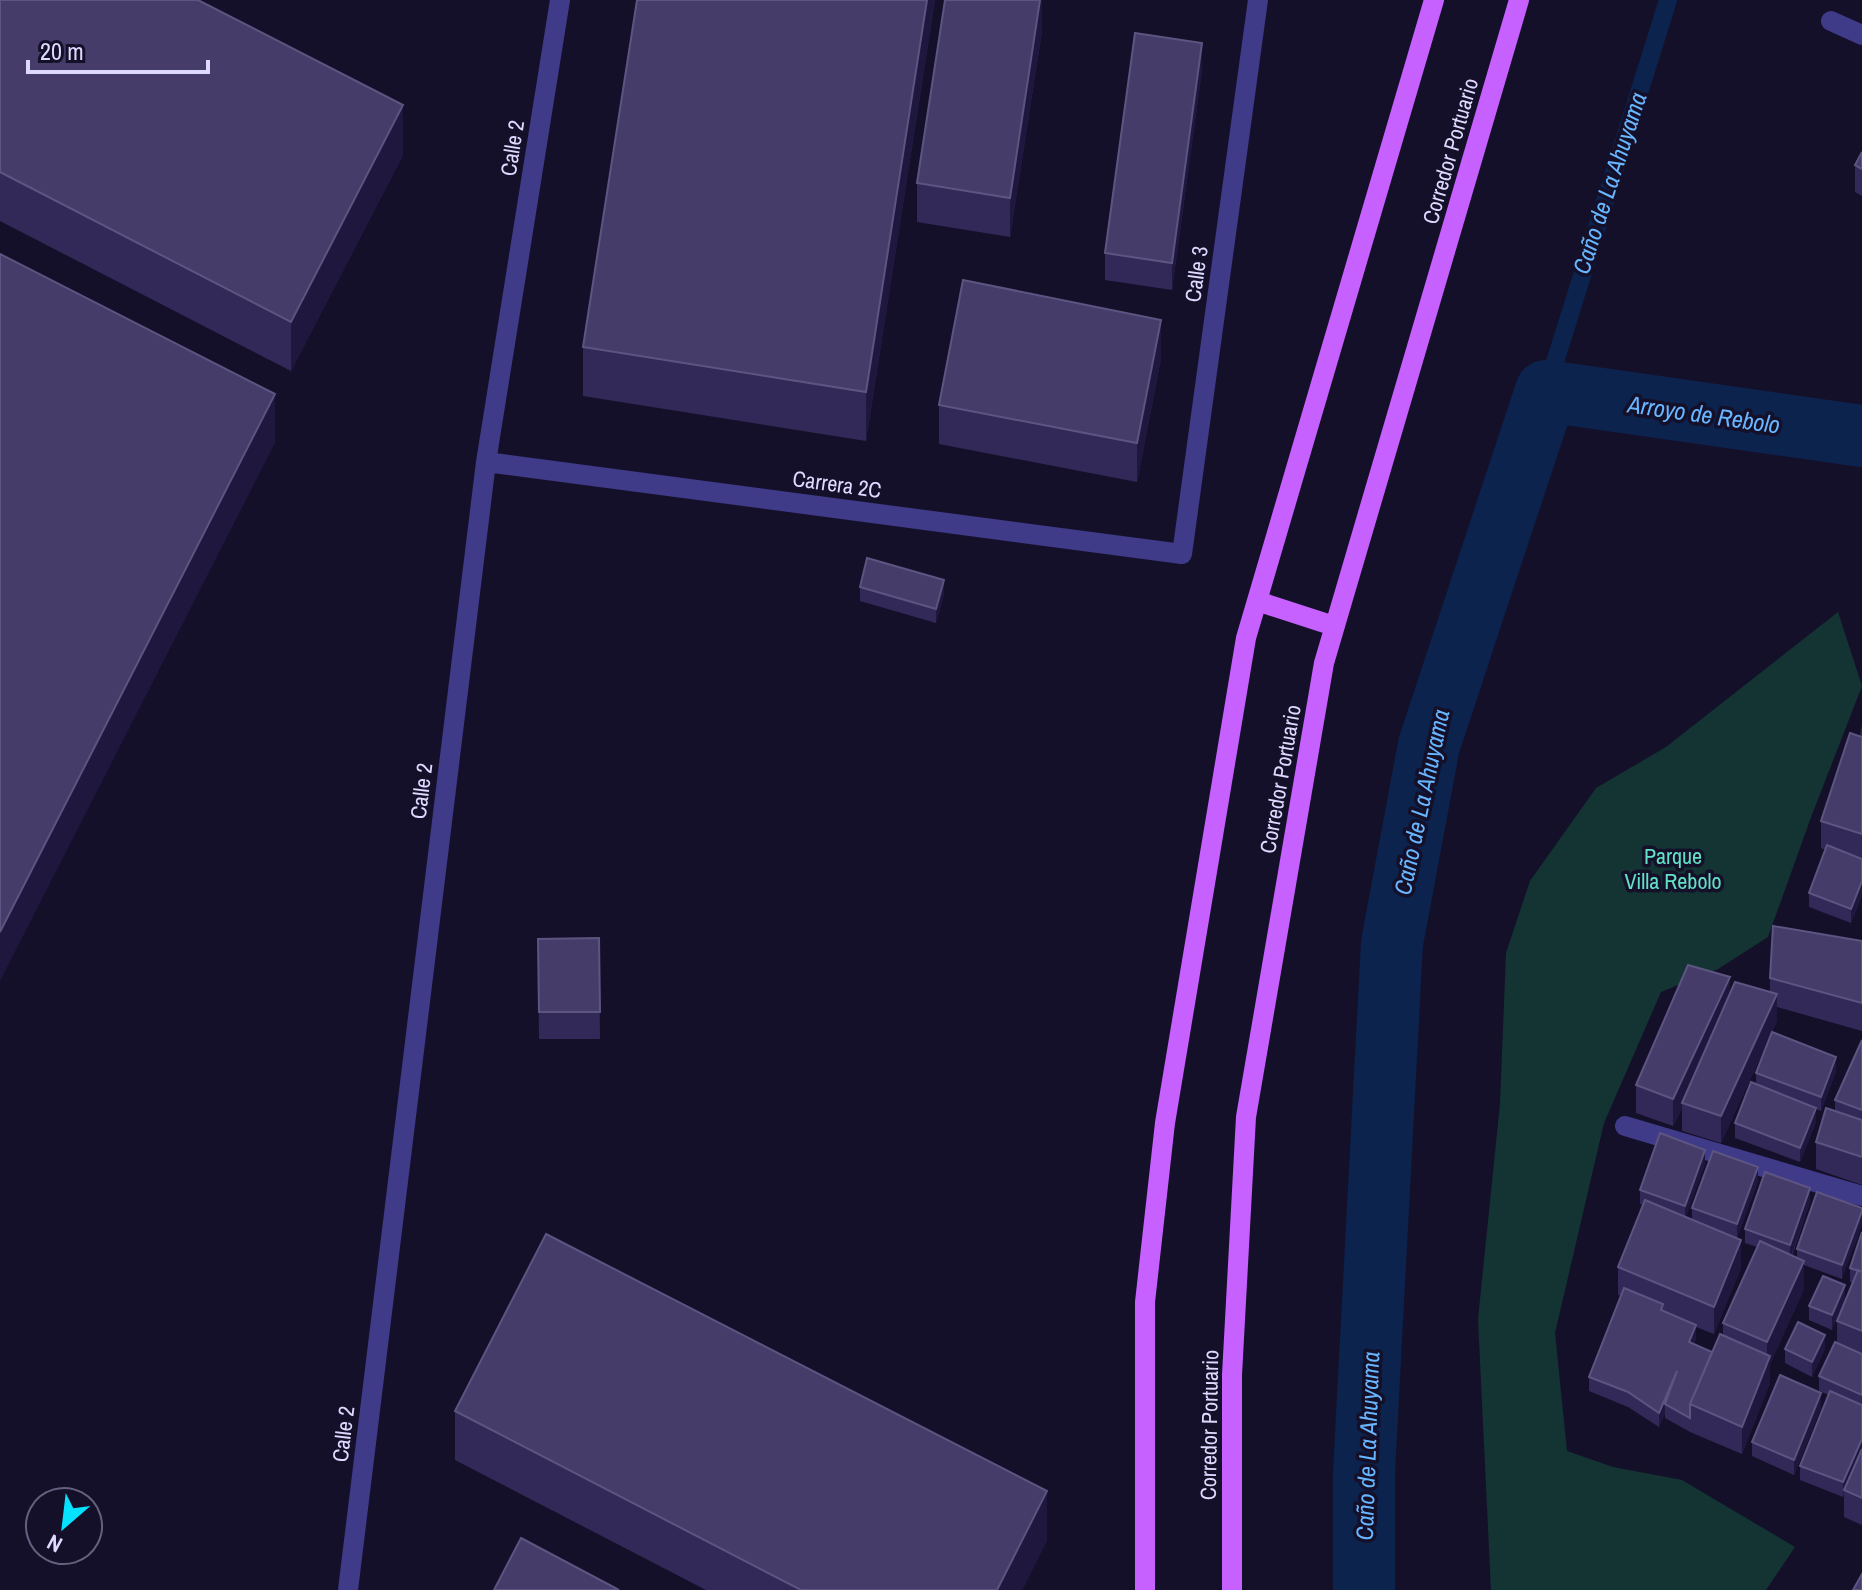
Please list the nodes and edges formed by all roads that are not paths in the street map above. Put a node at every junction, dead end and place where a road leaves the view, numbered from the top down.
1 (560, 0) edge
2 (1258, 0) edge
3 (1434, 0) edge
4 (1519, 0) edge
5 (1831, 21) dead end
6 (1862, 35) edge
7 (486, 462) junction
8 (1182, 554) joint
9 (1257, 601) junction
10 (1334, 626) junction
11 (1625, 1126) dead end
12 (1862, 1196) edge
13 (348, 1590) edge
14 (1145, 1590) edge
15 (1232, 1590) edge

1 - 7 street, Calle 2
2 - 8 street, Calle 3
3 - 9 main road
4 - 10 main road, Corredor Portuario
5 - 6 street
7 - 8 street, Carrera 2C
7 - 13 street, Calle 2
9 - 10 main road
9 - 14 main road
10 - 15 main road, Corredor Portuario
11 - 12 street

